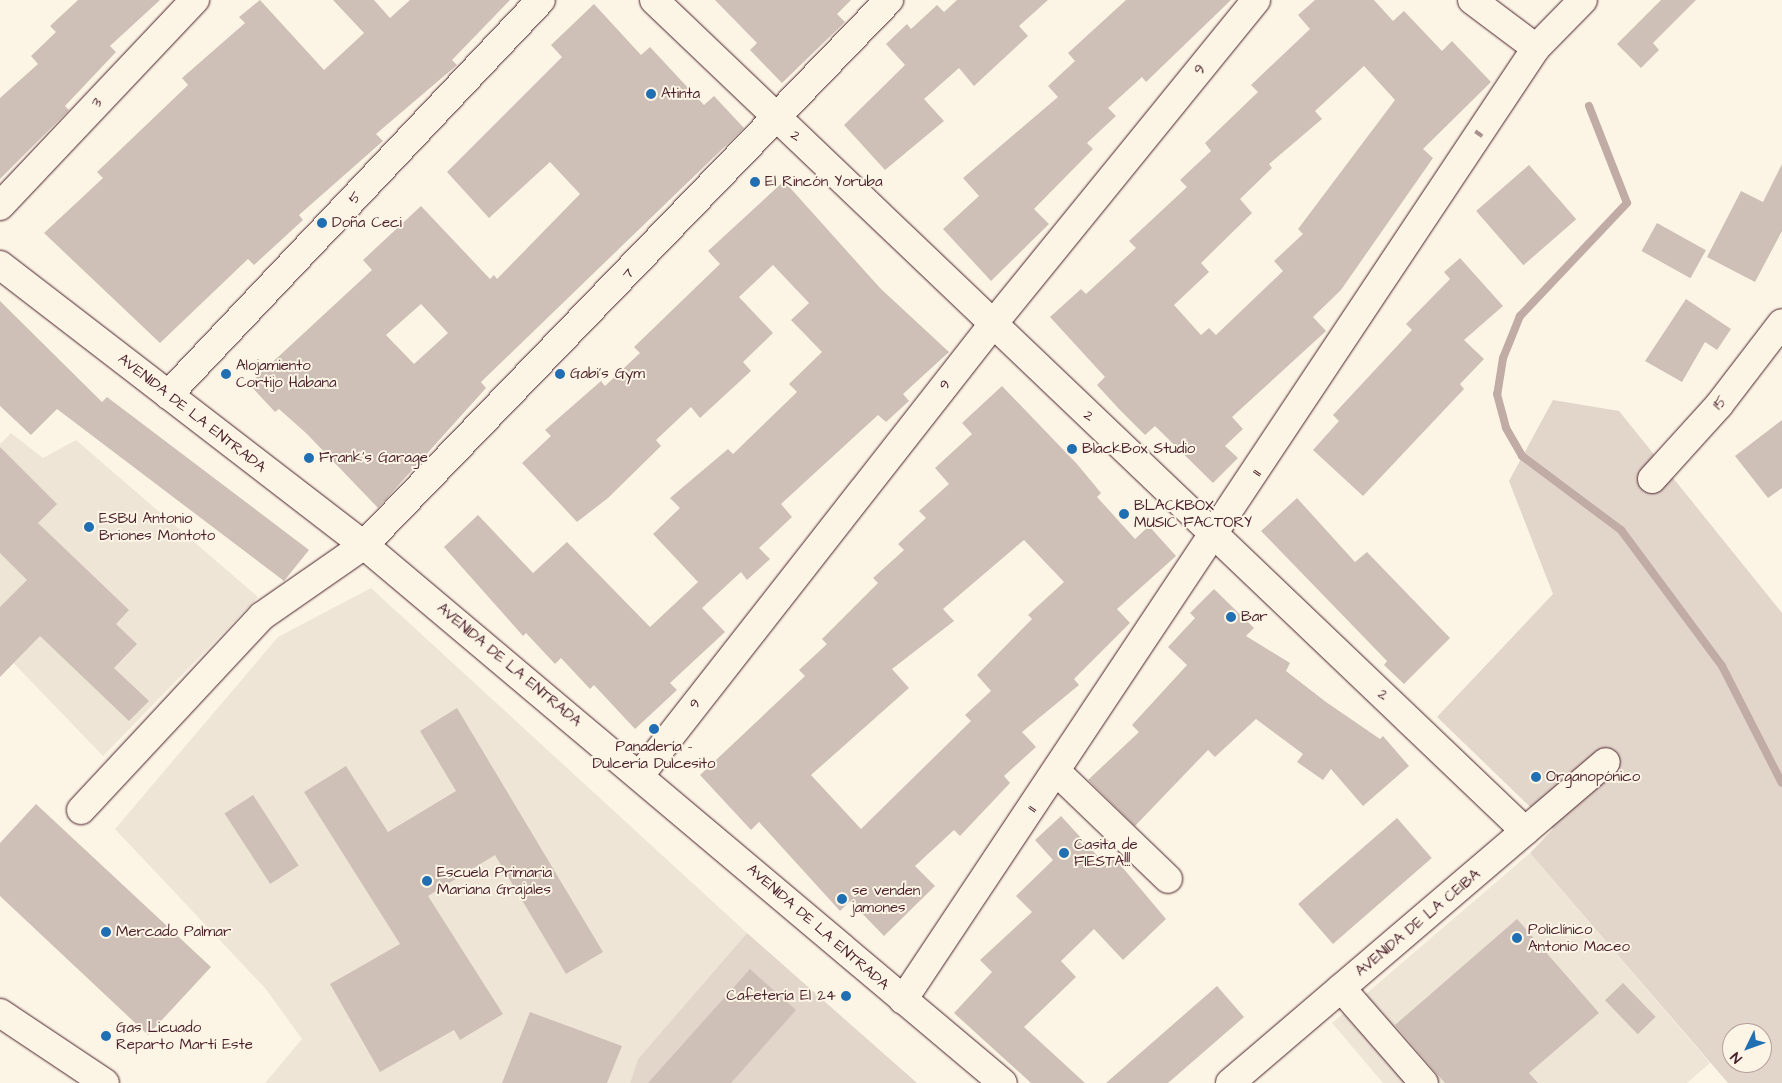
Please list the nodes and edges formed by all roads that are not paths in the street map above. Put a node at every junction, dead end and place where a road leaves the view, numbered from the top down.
1 (195, 0) edge
2 (542, 0) edge
3 (654, 0) edge
4 (889, 0) edge
5 (1256, 0) edge
6 (1472, 0) edge
7 (1583, 0) edge
8 (1536, 48) junction
9 (778, 119) junction
10 (0, 206) edge
11 (0, 265) edge
12 (1782, 322) edge
13 (993, 324) junction
14 (168, 395) junction
15 (1652, 479) dead end
16 (1215, 535) junction
17 (364, 545) junction
18 (1606, 762) dead end
19 (1057, 772) junction
20 (640, 775) junction
21 (81, 810) dead end
22 (1525, 831) junction
23 (1168, 879) dead end
24 (1341, 988) junction
25 (903, 1000) junction
26 (0, 1013) edge
27 (105, 1083) edge
28 (1003, 1083) edge
29 (1230, 1083) edge
30 (1424, 1083) edge

1 - 10 street, 3
2 - 14 street, 5
3 - 9 street, 2
4 - 9 street, 7
5 - 13 street, 9
6 - 8 street
7 - 8 street, 11
8 - 16 street, 11
9 - 13 street, 2
9 - 17 street, 7
11 - 14 street, AVENIDA DE LA ENTRADA
12 - 15 street, 15
13 - 16 street, 2
13 - 20 street, 9
14 - 17 street, AVENIDA DE LA ENTRADA
16 - 19 street, 11
16 - 22 street, 2
17 - 20 street, AVENIDA DE LA ENTRADA
17 - 21 street, 7
18 - 22 street, AVENIDA DE LA CEIBA
19 - 23 street
19 - 25 street, 11
20 - 25 street, AVENIDA DE LA ENTRADA
22 - 24 street, AVENIDA DE LA CEIBA
24 - 29 street, AVENIDA DE LA CEIBA
24 - 30 street
25 - 28 street, AVENIDA DE LA ENTRADA
26 - 27 street

